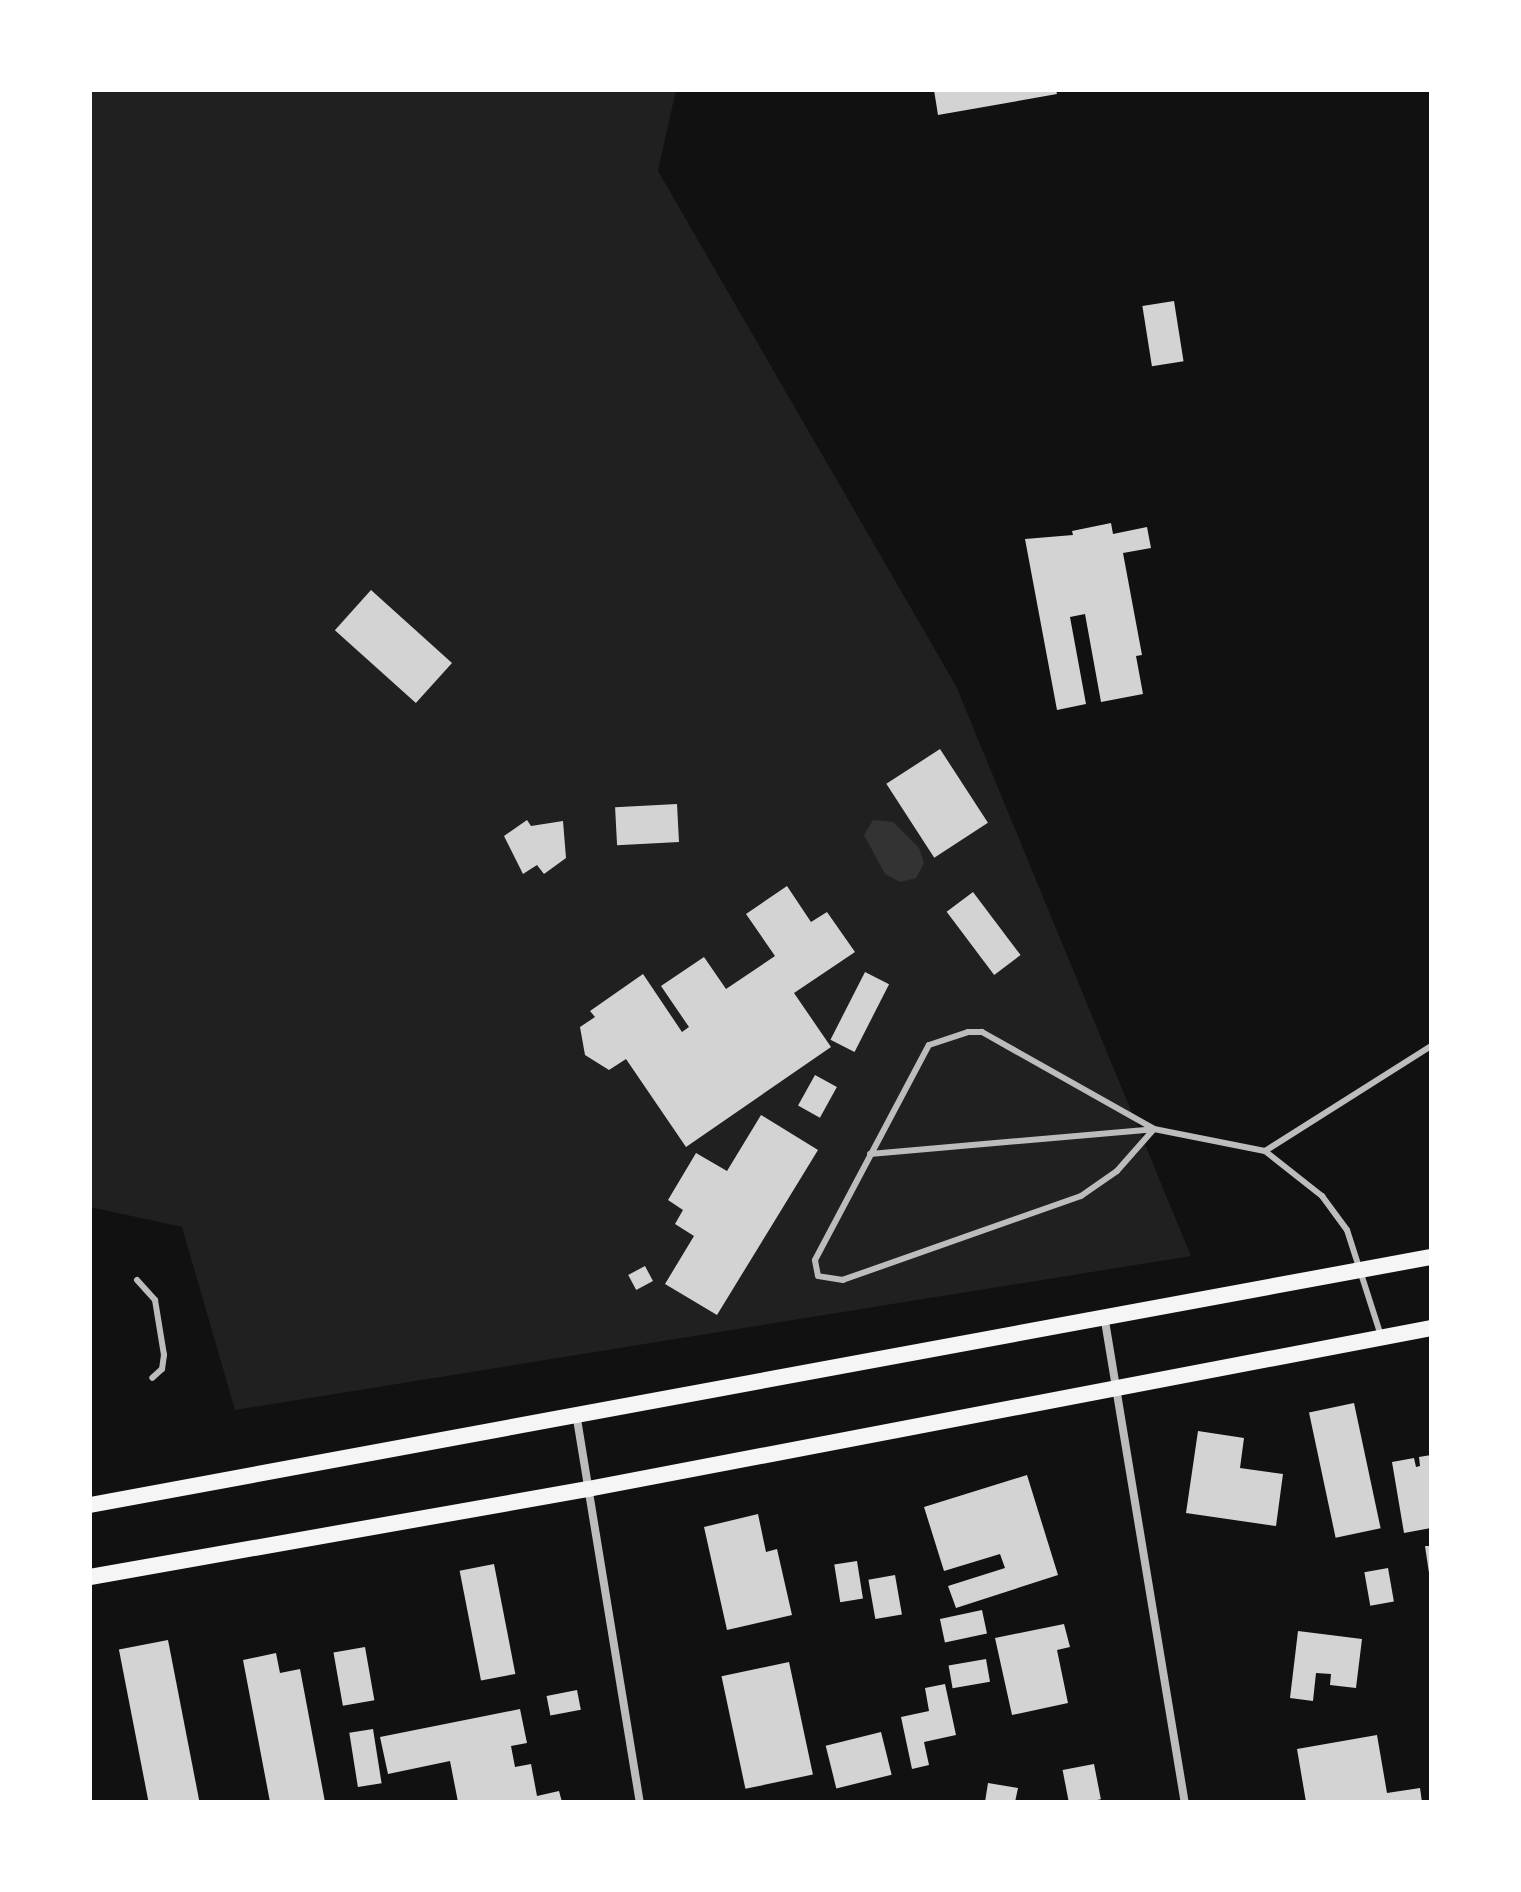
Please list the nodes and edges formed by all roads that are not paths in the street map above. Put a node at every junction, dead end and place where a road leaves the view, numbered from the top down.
1 (1431, 1046) edge
2 (1154, 1129) junction
3 (1265, 1151) junction
4 (870, 1154) junction
5 (1431, 1257) edge
6 (1360, 1268) junction
7 (137, 1280) dead end
8 (1105, 1321) junction
9 (1431, 1328) edge
10 (1381, 1337) junction
11 (152, 1378) dead end
12 (1116, 1387) junction
13 (577, 1419) junction
14 (588, 1489) junction
15 (90, 1505) edge
16 (90, 1577) edge
17 (640, 1802) edge
18 (1185, 1802) edge

1 - 3 lane
2 - 3 lane
2 - 4 lane
2 - 4 lane
2 - 4 lane
3 - 6 lane
5 - 6 main road
6 - 8 main road
6 - 10 lane
7 - 11 lane
8 - 12 street
8 - 13 main road
9 - 10 main road
10 - 12 main road
12 - 14 main road
12 - 18 street
13 - 14 street
13 - 15 main road
14 - 16 main road
14 - 17 street

